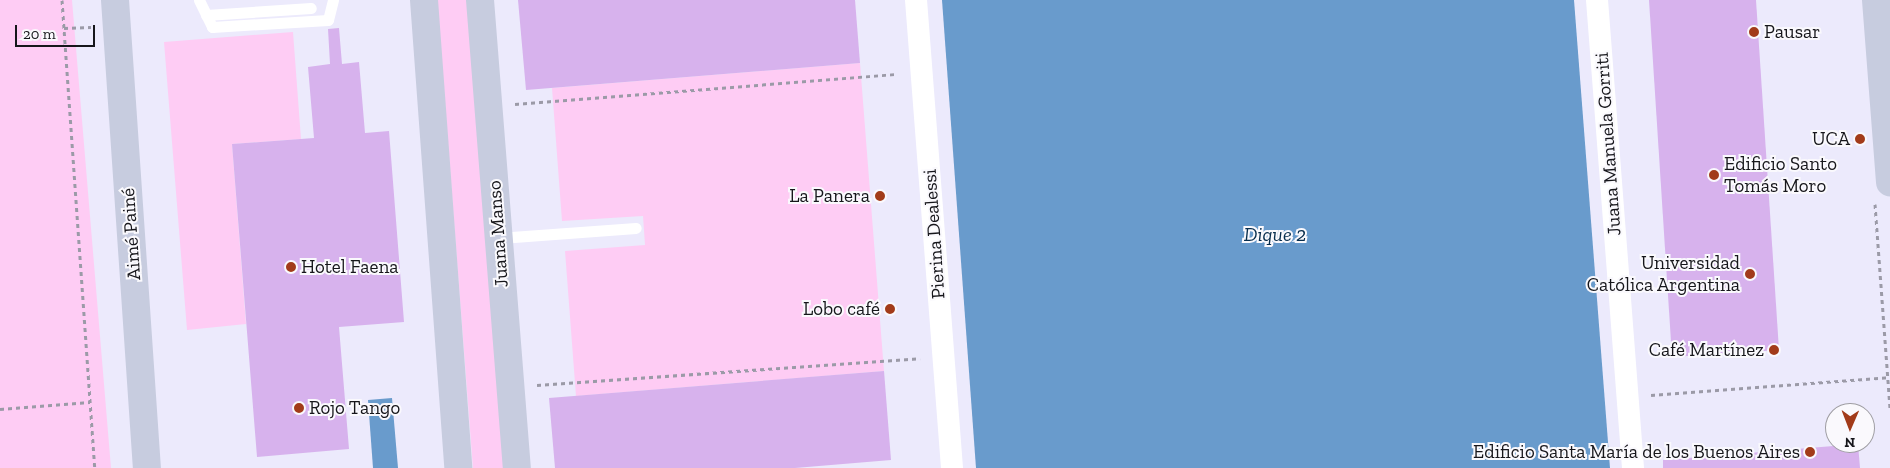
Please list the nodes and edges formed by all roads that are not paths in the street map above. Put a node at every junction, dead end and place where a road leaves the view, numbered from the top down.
1 (115, 0) edge
2 (199, 0) edge
3 (333, 0) edge
4 (424, 0) edge
5 (480, 0) edge
6 (916, 0) edge
7 (1597, 0) edge
8 (1876, 0) edge
9 (311, 8) dead end
10 (206, 15) junction
11 (1890, 182) edge
12 (636, 228) dead end
13 (499, 238) junction
14 (147, 468) edge
15 (458, 468) edge
16 (517, 468) edge
17 (952, 468) edge
18 (1633, 468) edge

1 - 14 street, Aimé Painé
2 - 10 lane
3 - 10 lane
4 - 15 street
5 - 13 street, Juana Manso
6 - 17 street, Pierina Dealessi
7 - 18 street, Juana Manuela Gorriti
8 - 11 street
9 - 10 lane
12 - 13 lane
13 - 16 street, Juana Manso

